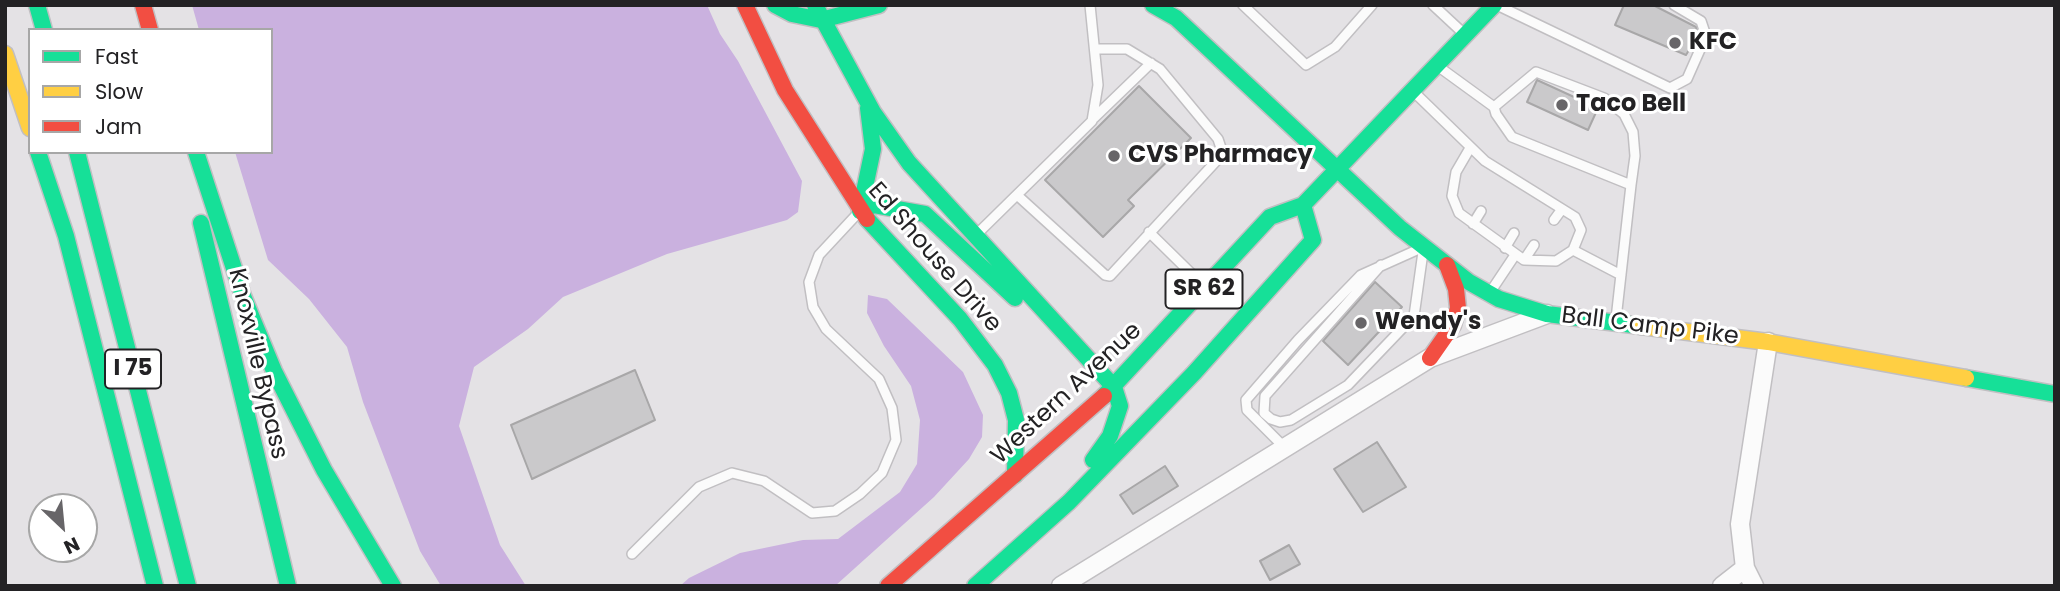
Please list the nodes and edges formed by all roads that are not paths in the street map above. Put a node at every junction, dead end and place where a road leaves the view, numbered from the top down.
1 (37, 5) edge
2 (745, 5) edge
3 (775, 5) edge
4 (879, 5) edge
5 (1090, 5) edge
6 (1153, 5) edge
7 (1242, 5) edge
8 (1373, 5) edge
9 (1433, 5) edge
10 (1495, 5) edge
11 (1674, 5) edge
12 (818, 12) edge
13 (43, 28) edge
14 (1465, 36) junction
15 (1095, 49) junction
16 (5, 54) edge
17 (1151, 63) junction
18 (1437, 66) junction
19 (1413, 91) junction
20 (868, 102) junction
21 (1494, 107) junction
22 (1092, 121) junction
23 (28, 122) edge
24 (1470, 148) junction
25 (39, 154) edge
26 (78, 154) edge
27 (183, 154) edge
28 (197, 154) edge
29 (1339, 168) junction
30 (1504, 173) junction
31 (1497, 184) dead end
32 (1631, 185) junction
33 (1538, 194) junction
34 (1017, 195) junction
35 (1303, 205) junction
36 (1531, 205) dead end
37 (1562, 209) junction
38 (860, 211) junction
39 (1481, 212) dead end
40 (1554, 220) dead end
41 (1473, 224) junction
42 (1149, 232) junction
43 (1514, 233) dead end
44 (975, 236) junction
45 (1534, 245) dead end
46 (1424, 246) junction
47 (1504, 248) junction
48 (1573, 250) junction
49 (1515, 255) junction
50 (1524, 260) junction
51 (1381, 265) junction
52 (1447, 265) junction
53 (1621, 275) junction
54 (1206, 287) junction
55 (1490, 293) junction
56 (1548, 314) junction
57 (1055, 323) junction
58 (1615, 323) junction
59 (1768, 342) junction
60 (1430, 358) junction
61 (1114, 387) junction
62 (2055, 394) edge
63 (1285, 448) junction
64 (1015, 475) junction
65 (1069, 502) junction
66 (632, 554) dead end
67 (1745, 568) junction
68 (155, 586) edge
69 (188, 586) edge
70 (288, 586) edge
71 (393, 586) edge
72 (888, 586) edge
73 (975, 586) edge
74 (1061, 586) edge
75 (1722, 586) edge
76 (1754, 586) edge

1 - 13 main road
2 - 38 main road, Ed Shouse Drive
3 - 12 main road
4 - 12 main road
5 - 15 lane
6 - 29 main road
7 - 8 lane
9 - 14 lane
10 - 11 lane
10 - 14 main road, Western Avenue / SR 62
12 - 20 main road, Ed Shouse Drive
14 - 18 main road, Western Avenue / SR 62
15 - 17 lane
15 - 22 lane
16 - 23 main road
17 - 22 lane
17 - 42 lane
18 - 19 main road, Western Avenue / SR 62
18 - 21 lane
19 - 24 lane
19 - 29 main road, Western Avenue / SR 62
20 - 38 main road
20 - 44 main road, Ed Shouse Drive
21 - 32 lane
21 - 32 lane
22 - 34 lane
24 - 30 lane
24 - 41 lane
25 - 68 main road
26 - 69 main road, I 75
27 - 70 main road, Knoxville Bypass
28 - 71 main road
29 - 35 main road, Western Avenue / SR 62
29 - 46 main road
30 - 31 lane
30 - 33 lane
32 - 53 lane
33 - 36 lane
33 - 37 lane
34 - 42 lane
34 - 44 lane
35 - 54 main road, Western Avenue / SR 62
35 - 65 main road
37 - 40 lane
37 - 48 lane
38 - 57 main road
38 - 64 main road, Ed Shouse Drive
38 - 66 lane
39 - 41 lane
41 - 47 lane
42 - 54 lane
43 - 47 lane
44 - 57 main road, Ed Shouse Drive
45 - 50 lane
46 - 51 lane
46 - 51 lane
46 - 52 main road
47 - 49 lane
48 - 50 lane
48 - 53 lane
49 - 50 lane
49 - 55 lane
51 - 63 lane
52 - 55 main road
52 - 60 main road
53 - 58 lane
54 - 61 main road, Western Avenue / SR 62
55 - 56 main road
56 - 58 main road, Ball Camp Pike
56 - 60 street, Ball Camp Pike
57 - 61 main road, Ed Shouse Drive
58 - 59 main road, Ball Camp Pike
59 - 62 main road, Ball Camp Pike
59 - 67 street
60 - 63 street, Ball Camp Pike
61 - 64 main road, Western Avenue / SR 62
61 - 65 main road
63 - 74 street, Ball Camp Pike
64 - 72 main road, Western Avenue / SR 62
65 - 73 main road
67 - 75 street
67 - 76 street

